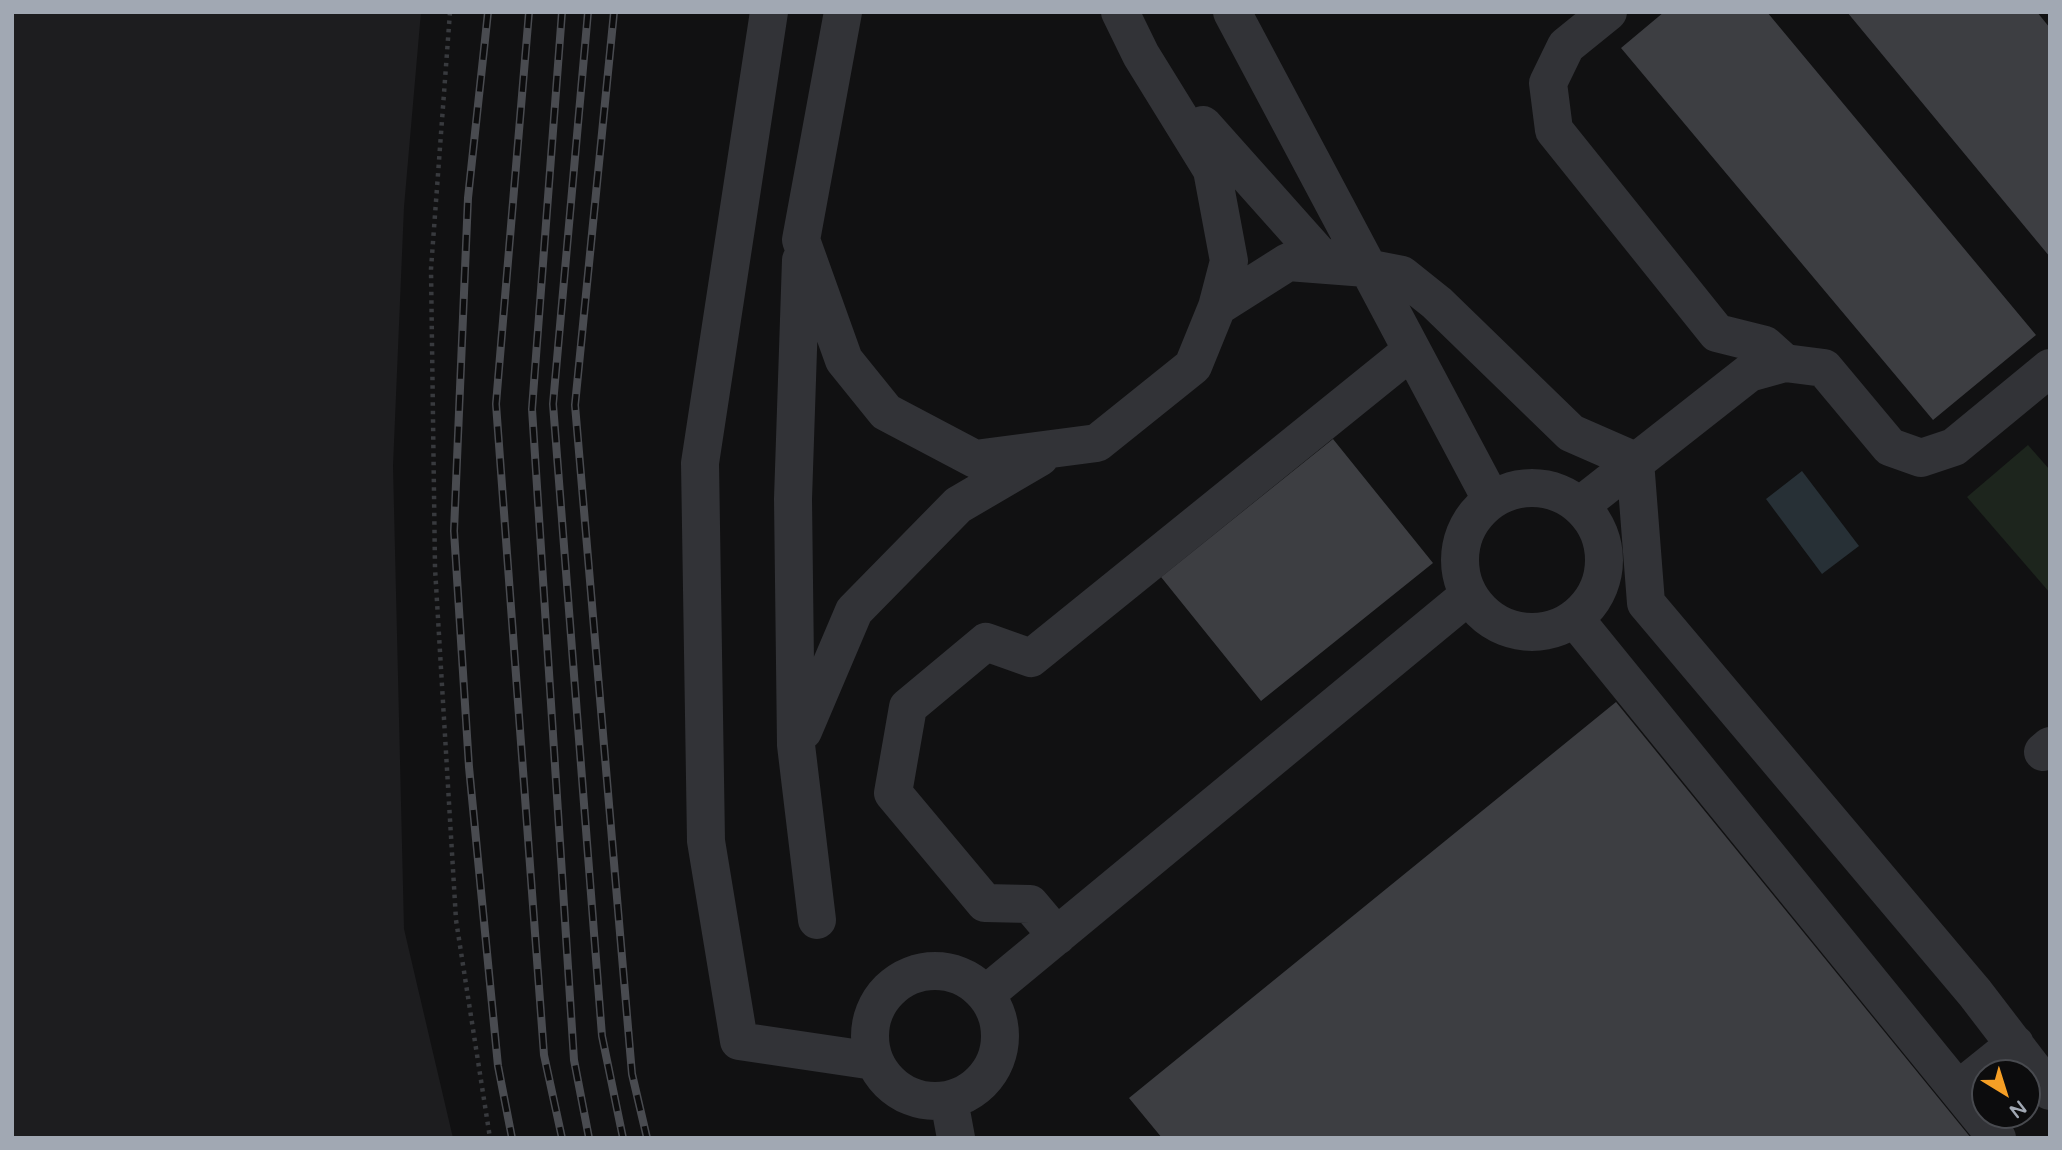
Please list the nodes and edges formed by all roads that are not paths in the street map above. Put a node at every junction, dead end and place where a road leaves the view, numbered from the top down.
1 (769, 12) edge
2 (843, 12) edge
3 (1120, 12) edge
4 (1232, 12) edge
5 (1608, 12) edge
6 (1141, 55) junction
7 (802, 240) junction
8 (1359, 268) junction
9 (1217, 307) junction
10 (1411, 351) junction
11 (1785, 363) junction
12 (2050, 368) edge
13 (1055, 449) junction
14 (1635, 461) junction
15 (1491, 499) junction
16 (1581, 505) junction
17 (1468, 595) junction
18 (1574, 619) junction
19 (796, 746) junction
20 (817, 920) dead end
21 (1057, 936) junction
22 (986, 994) junction
23 (2015, 1044) junction
24 (874, 1060) junction
25 (1959, 1089) junction
26 (2050, 1091) edge
27 (949, 1100) junction
28 (956, 1138) edge
29 (1997, 1138) edge

1 - 24 lane
2 - 7 lane
3 - 6 lane
4 - 8 lane
5 - 11 lane
6 - 8 lane
6 - 9 lane
7 - 13 lane
7 - 19 lane
8 - 9 lane
8 - 10 lane
8 - 14 lane
9 - 13 lane
10 - 15 lane
10 - 21 lane
11 - 12 lane
11 - 14 lane
13 - 19 lane
14 - 16 lane
14 - 23 lane
15 - 16 lane
15 - 17 lane
16 - 18 lane
17 - 18 lane
17 - 21 lane
18 - 25 lane
19 - 20 lane
21 - 22 lane
22 - 24 lane
22 - 27 lane
23 - 25 lane
23 - 26 lane
24 - 27 lane
25 - 29 lane
27 - 28 lane

